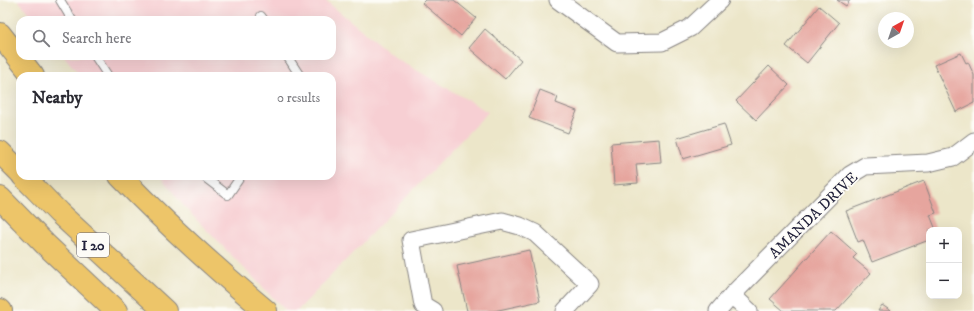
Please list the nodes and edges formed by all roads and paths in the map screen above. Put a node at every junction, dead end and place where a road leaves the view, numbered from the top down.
1 (60, 0) edge
2 (558, 0) edge
3 (720, 0) edge
4 (70, 16) edge
5 (0, 34) edge
6 (16, 54) edge
7 (20, 60) edge
8 (98, 60) edge
9 (290, 60) edge
10 (30, 72) edge
11 (105, 72) edge
12 (297, 72) edge
13 (974, 141) edge
14 (0, 152) edge
15 (16, 168) edge
16 (27, 180) edge
17 (124, 180) edge
18 (208, 180) edge
19 (238, 180) edge
20 (0, 198) edge
21 (732, 295) junction
22 (116, 311) edge
23 (165, 311) edge
24 (266, 311) edge
25 (433, 311) edge
26 (565, 311) edge
27 (718, 311) edge
28 (749, 311) edge

1 - 4 lane
2 - 3 street
5 - 6 highway
7 - 10 highway
8 - 11 lane
9 - 12 lane
13 - 21 street, AMANDA DRIVE
14 - 15 highway
16 - 23 highway, I 20
17 - 24 highway
18 - 19 lane
20 - 22 highway, I 20
21 - 27 street, AMANDA DRIVE
21 - 28 street
25 - 26 street

